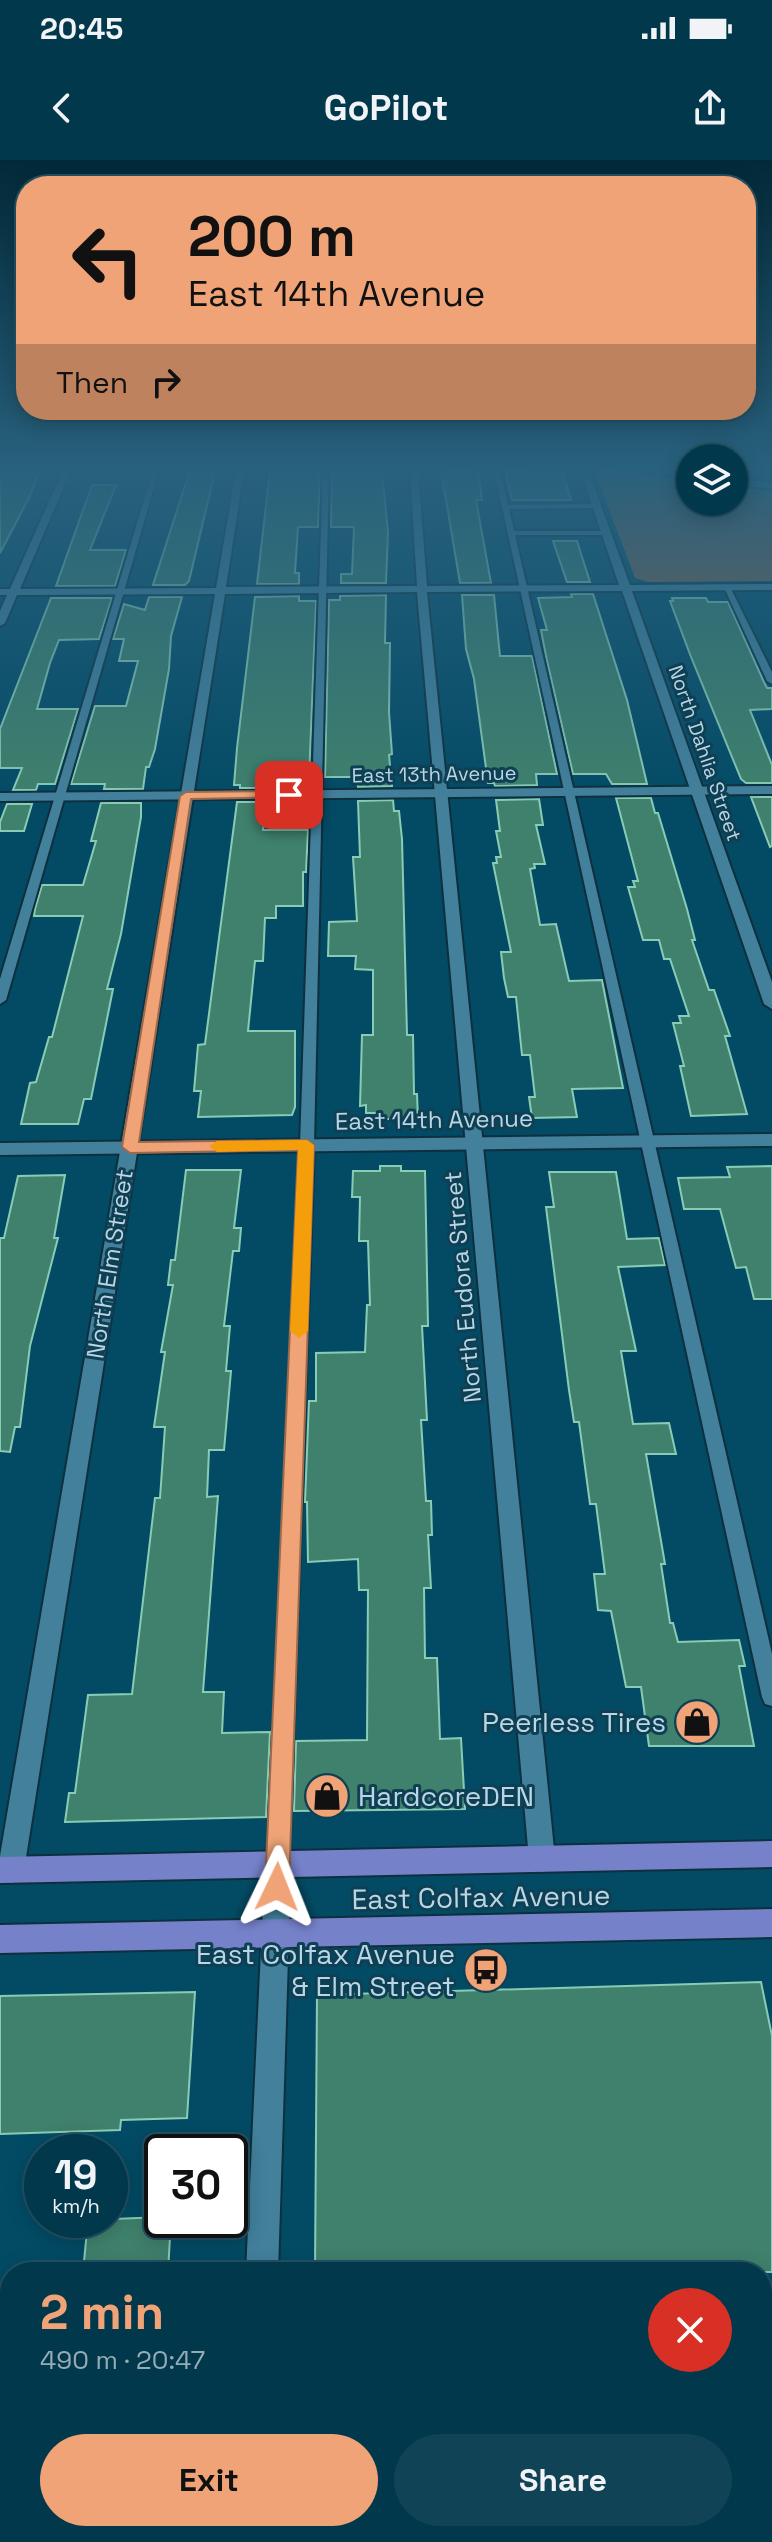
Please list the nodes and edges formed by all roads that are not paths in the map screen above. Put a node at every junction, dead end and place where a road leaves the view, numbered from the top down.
1 (17, 581) edge
2 (122, 581) edge
3 (221, 581) edge
4 (323, 581) edge
5 (421, 581) edge
6 (523, 581) edge
7 (624, 581) edge
8 (726, 587) junction
9 (772, 587) edge
10 (525, 588) junction
11 (626, 588) junction
12 (422, 589) junction
13 (219, 590) junction
14 (323, 590) junction
15 (13, 591) junction
16 (119, 591) junction
17 (0, 592) edge
18 (0, 623) edge
19 (772, 681) edge
20 (772, 790) edge
21 (697, 791) junction
22 (572, 792) junction
23 (443, 794) junction
24 (315, 795) junction
25 (186, 796) junction
26 (0, 797) edge
27 (60, 797) junction
28 (0, 1000) edge
29 (772, 1004) edge
30 (772, 1140) edge
31 (648, 1141) junction
32 (473, 1144) junction
33 (307, 1145) junction
34 (130, 1147) junction
35 (0, 1149) edge
36 (772, 1697) edge
37 (772, 1854) edge
38 (542, 1859) junction
39 (278, 1864) junction
40 (5, 1870) edge
41 (772, 1923) edge
42 (275, 1934) junction
43 (0, 1939) edge
44 (262, 2262) edge

1 - 15 street
2 - 16 lane
3 - 13 street, North Elm Street
4 - 14 lane
5 - 12 street, North Eudora Street
6 - 10 lane
7 - 11 street, North Dahlia Street
8 - 9 street
8 - 11 street
8 - 19 lane
10 - 11 street
10 - 12 street
10 - 22 lane
11 - 21 street, North Dahlia Street
12 - 14 street
12 - 23 street, North Eudora Street
13 - 14 street
13 - 16 street
13 - 25 street, North Elm Street
14 - 24 lane
15 - 16 street
15 - 17 street
15 - 18 street
16 - 27 lane
20 - 21 street, East 13th Avenue
21 - 22 street, East 13th Avenue
21 - 29 street, North Dahlia Street
22 - 23 street, East 13th Avenue
22 - 31 lane
23 - 24 street, East 13th Avenue
23 - 32 street, North Eudora Street
24 - 25 street, East 13th Avenue
24 - 33 lane
25 - 27 street, East 13th Avenue
25 - 34 street, North Elm Street
26 - 27 street, East 13th Avenue
27 - 28 lane
30 - 31 street, East 14th Avenue
31 - 32 street, East 14th Avenue
31 - 36 lane
32 - 33 street, East 14th Avenue
32 - 38 street, North Eudora Street
33 - 34 street, East 14th Avenue
33 - 39 lane
34 - 35 street, East 14th Avenue
34 - 40 street, North Elm Street
37 - 38 main road, East Colfax Avenue
38 - 39 main road, East Colfax Avenue
39 - 40 main road, East Colfax Avenue
39 - 42 street
41 - 42 main road, East Colfax Avenue
42 - 43 main road, East Colfax Avenue
42 - 44 street

